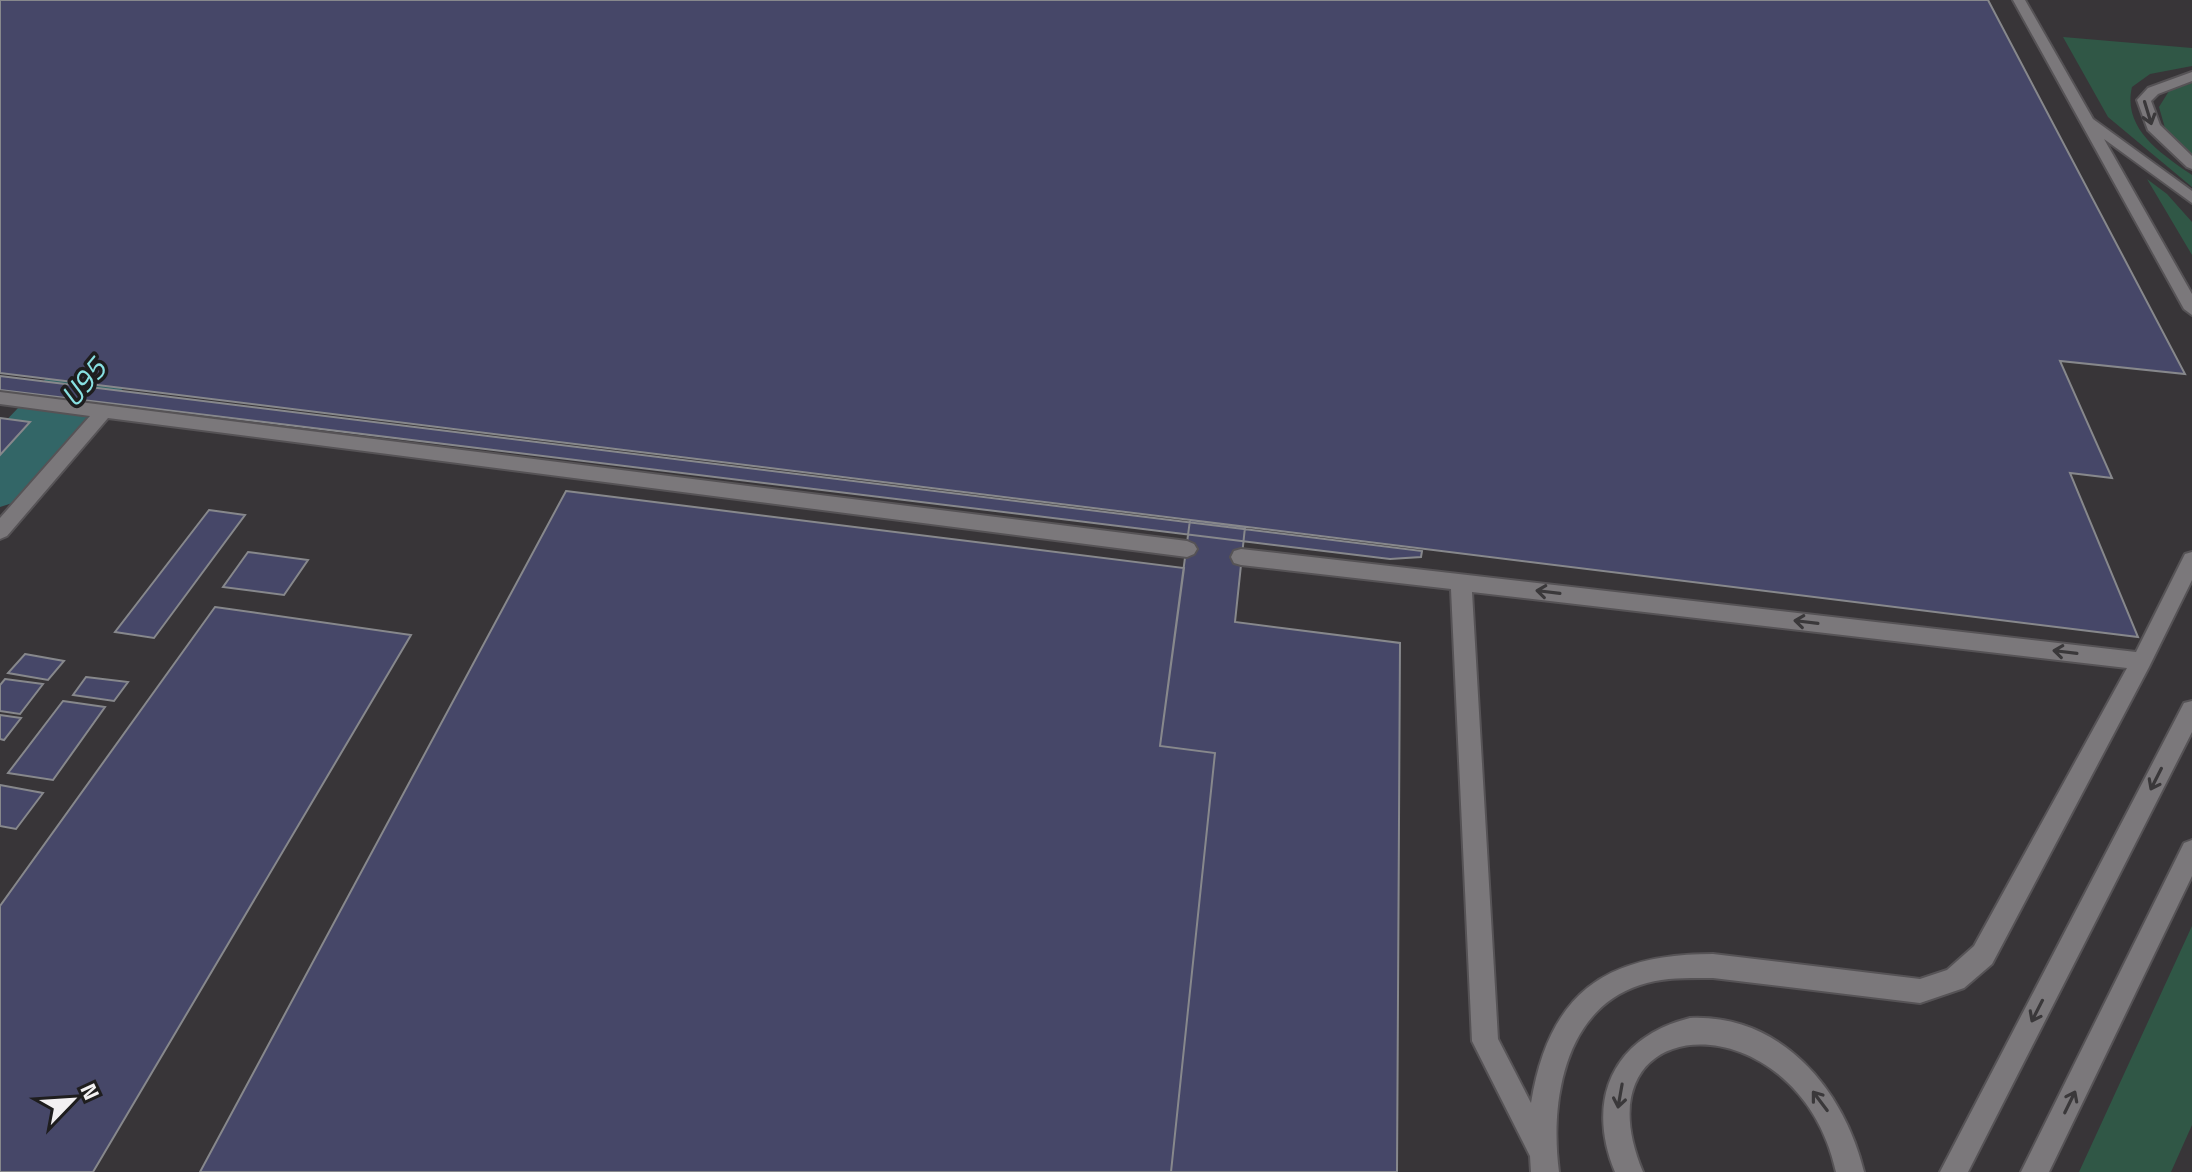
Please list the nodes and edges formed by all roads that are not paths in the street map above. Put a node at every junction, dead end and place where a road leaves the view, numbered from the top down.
1 (2019, 0) edge
2 (2192, 76) edge
3 (2085, 118) junction
4 (2192, 164) edge
5 (2192, 198) edge
6 (2192, 309) edge
7 (0, 398) edge
8 (105, 410) junction
9 (0, 531) edge
10 (1187, 549) dead end
11 (1241, 557) dead end
12 (2192, 560) edge
13 (1461, 582) junction
14 (2142, 661) junction
15 (2192, 710) edge
16 (2192, 851) edge
17 (1543, 1162) edge
18 (1629, 1172) edge
19 (1850, 1172) edge
20 (1954, 1172) edge
21 (2035, 1172) edge

1 - 3 lane
2 -> 4 lane
3 - 5 lane
3 - 6 lane
7 - 8 lane
8 - 9 lane
8 - 10 lane
11 - 13 lane
12 - 14 lane
14 -> 13 lane
13 - 17 lane
14 - 17 lane
15 -> 20 lane
21 -> 16 lane
19 -> 18 lane

